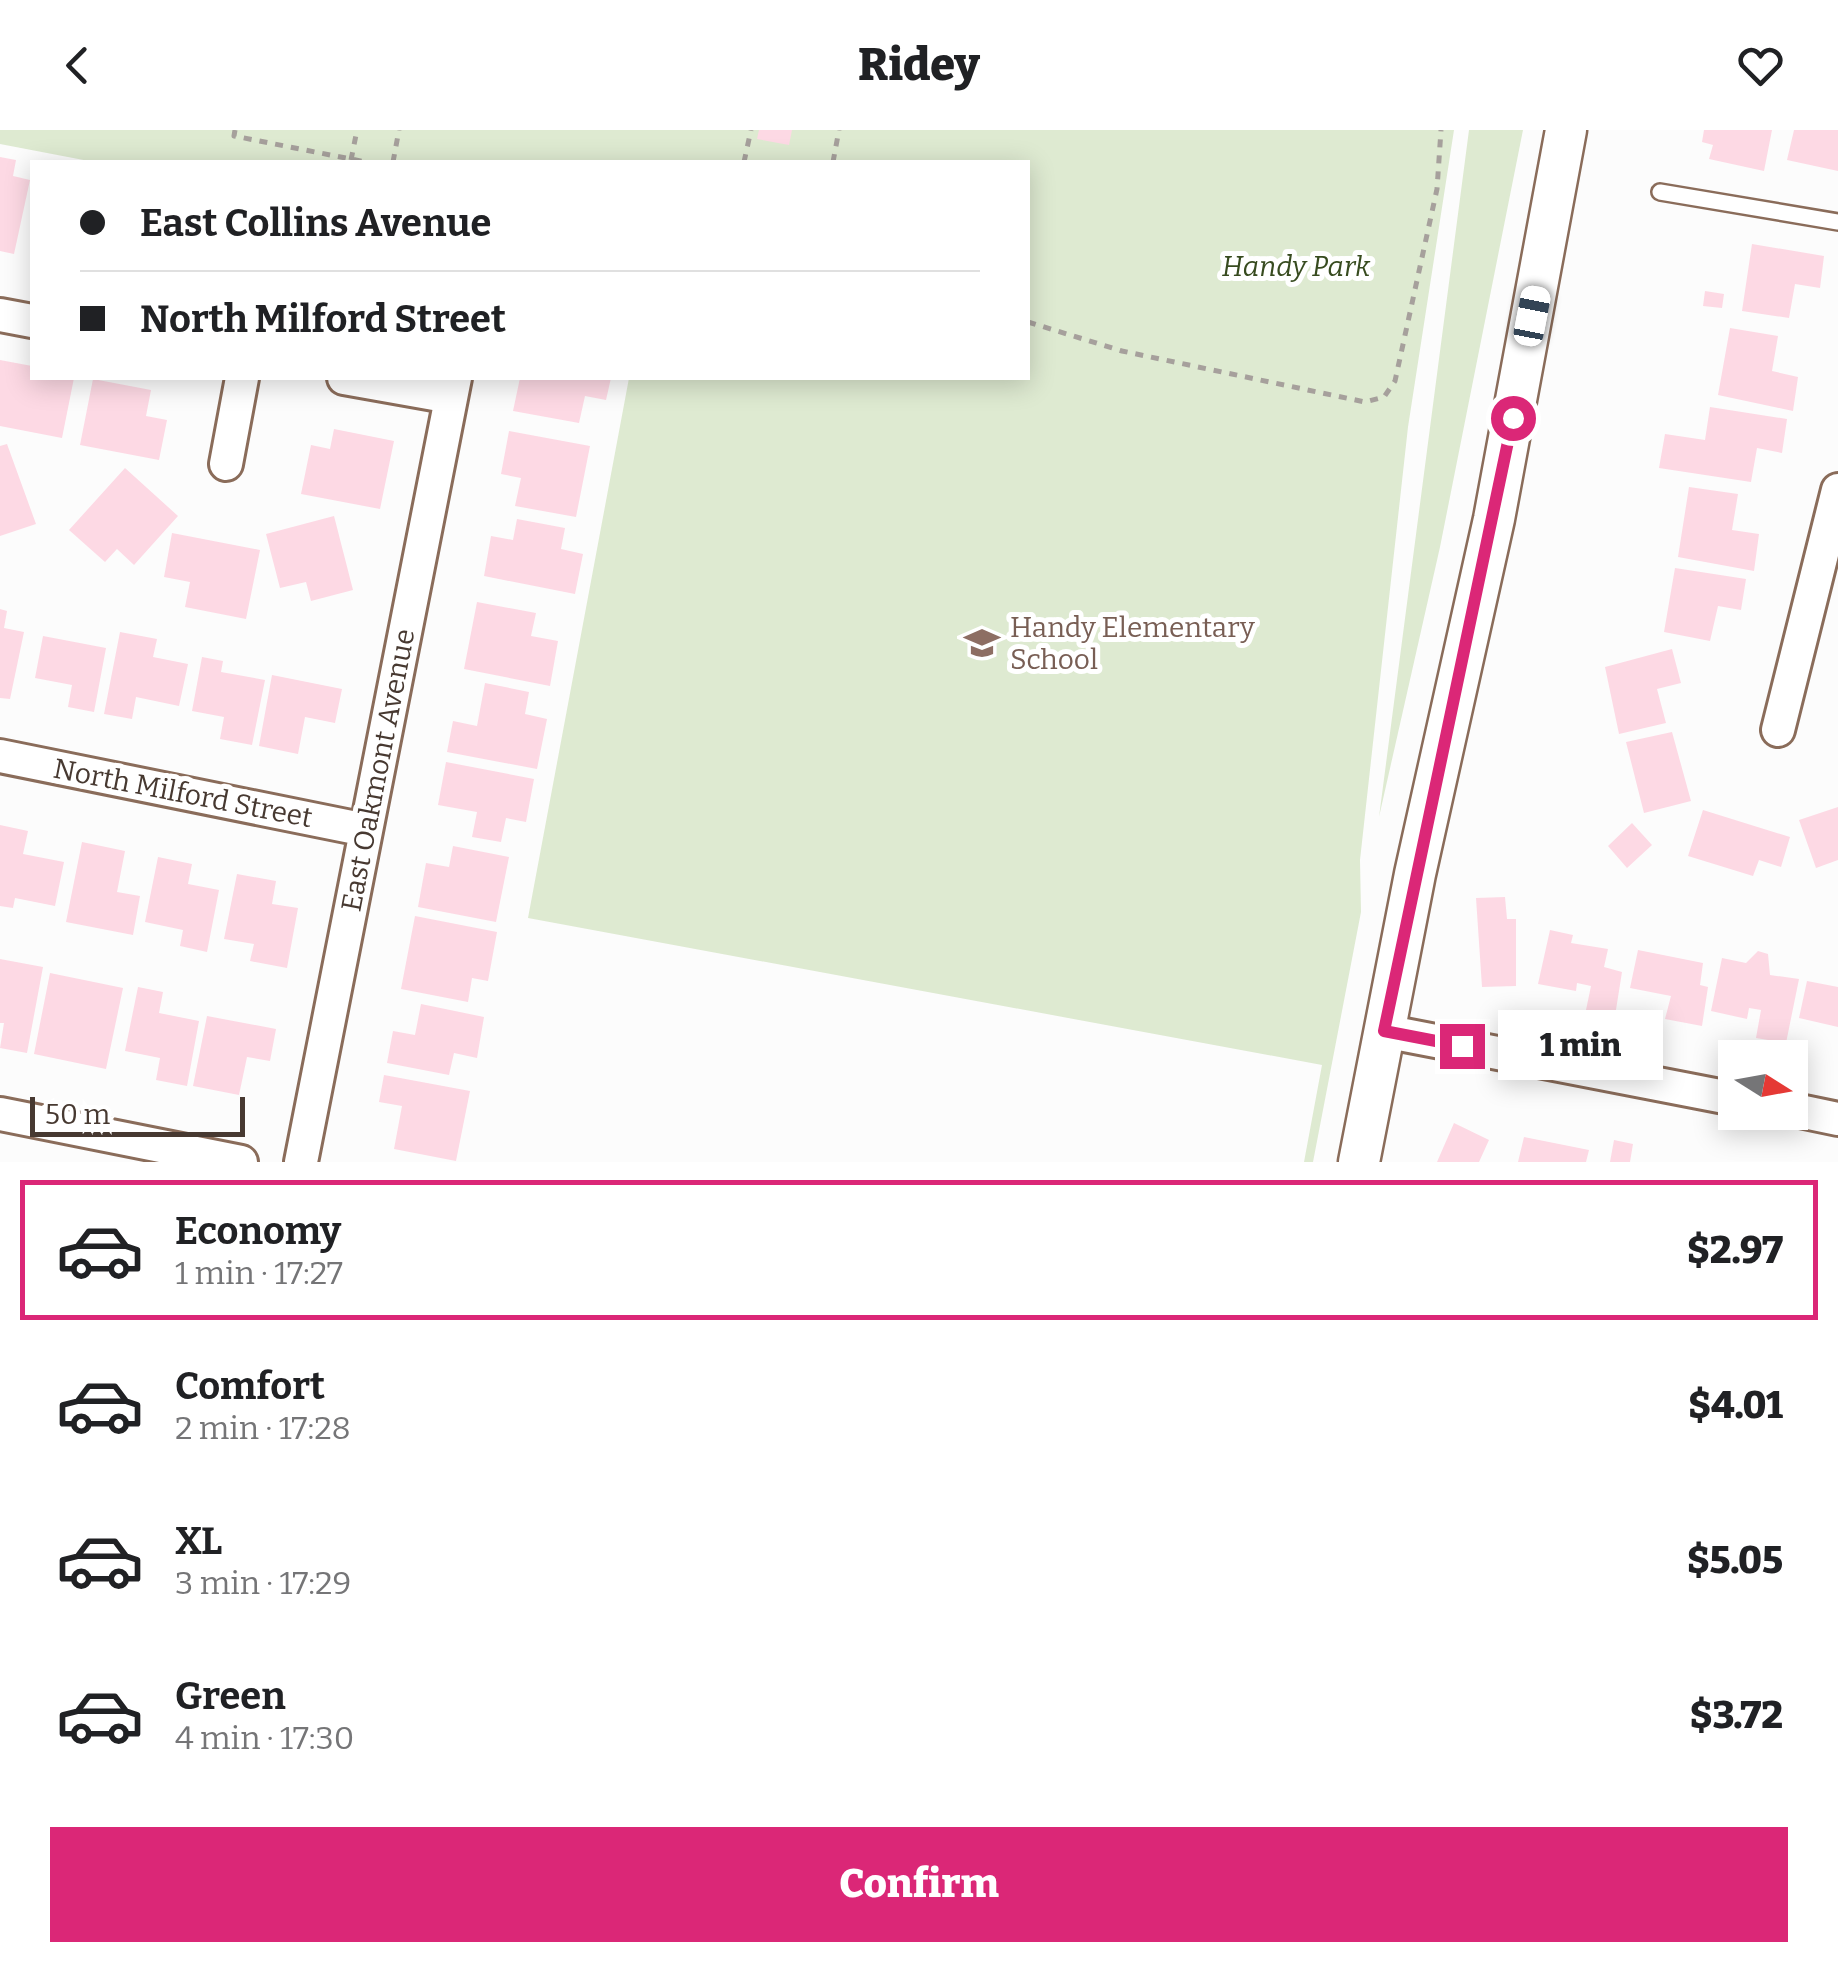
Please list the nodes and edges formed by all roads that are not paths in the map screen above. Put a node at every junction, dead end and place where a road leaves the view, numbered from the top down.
1 (1566, 130) edge
2 (1660, 192) dead end
3 (1838, 222) edge
4 (0, 315) edge
5 (30, 321) edge
6 (242, 380) edge
7 (368, 380) edge
8 (453, 387) edge
9 (226, 464) dead end
10 (1838, 490) edge
11 (1778, 730) dead end
12 (0, 756) edge
13 (366, 830) junction
14 (1384, 1031) junction
15 (1718, 1096) edge
16 (1808, 1113) edge
17 (0, 1114) edge
18 (1838, 1119) edge
19 (241, 1162) edge
20 (301, 1162) edge
21 (1359, 1162) edge

1 - 14 street
2 - 3 lane
4 - 5 street
6 - 9 street
7 - 8 street
8 - 13 street, East Oakmont Avenue
10 - 11 street
12 - 13 street, North Milford Street
13 - 20 street, East Oakmont Avenue
14 - 15 street
14 - 21 street
16 - 18 street
17 - 19 street

